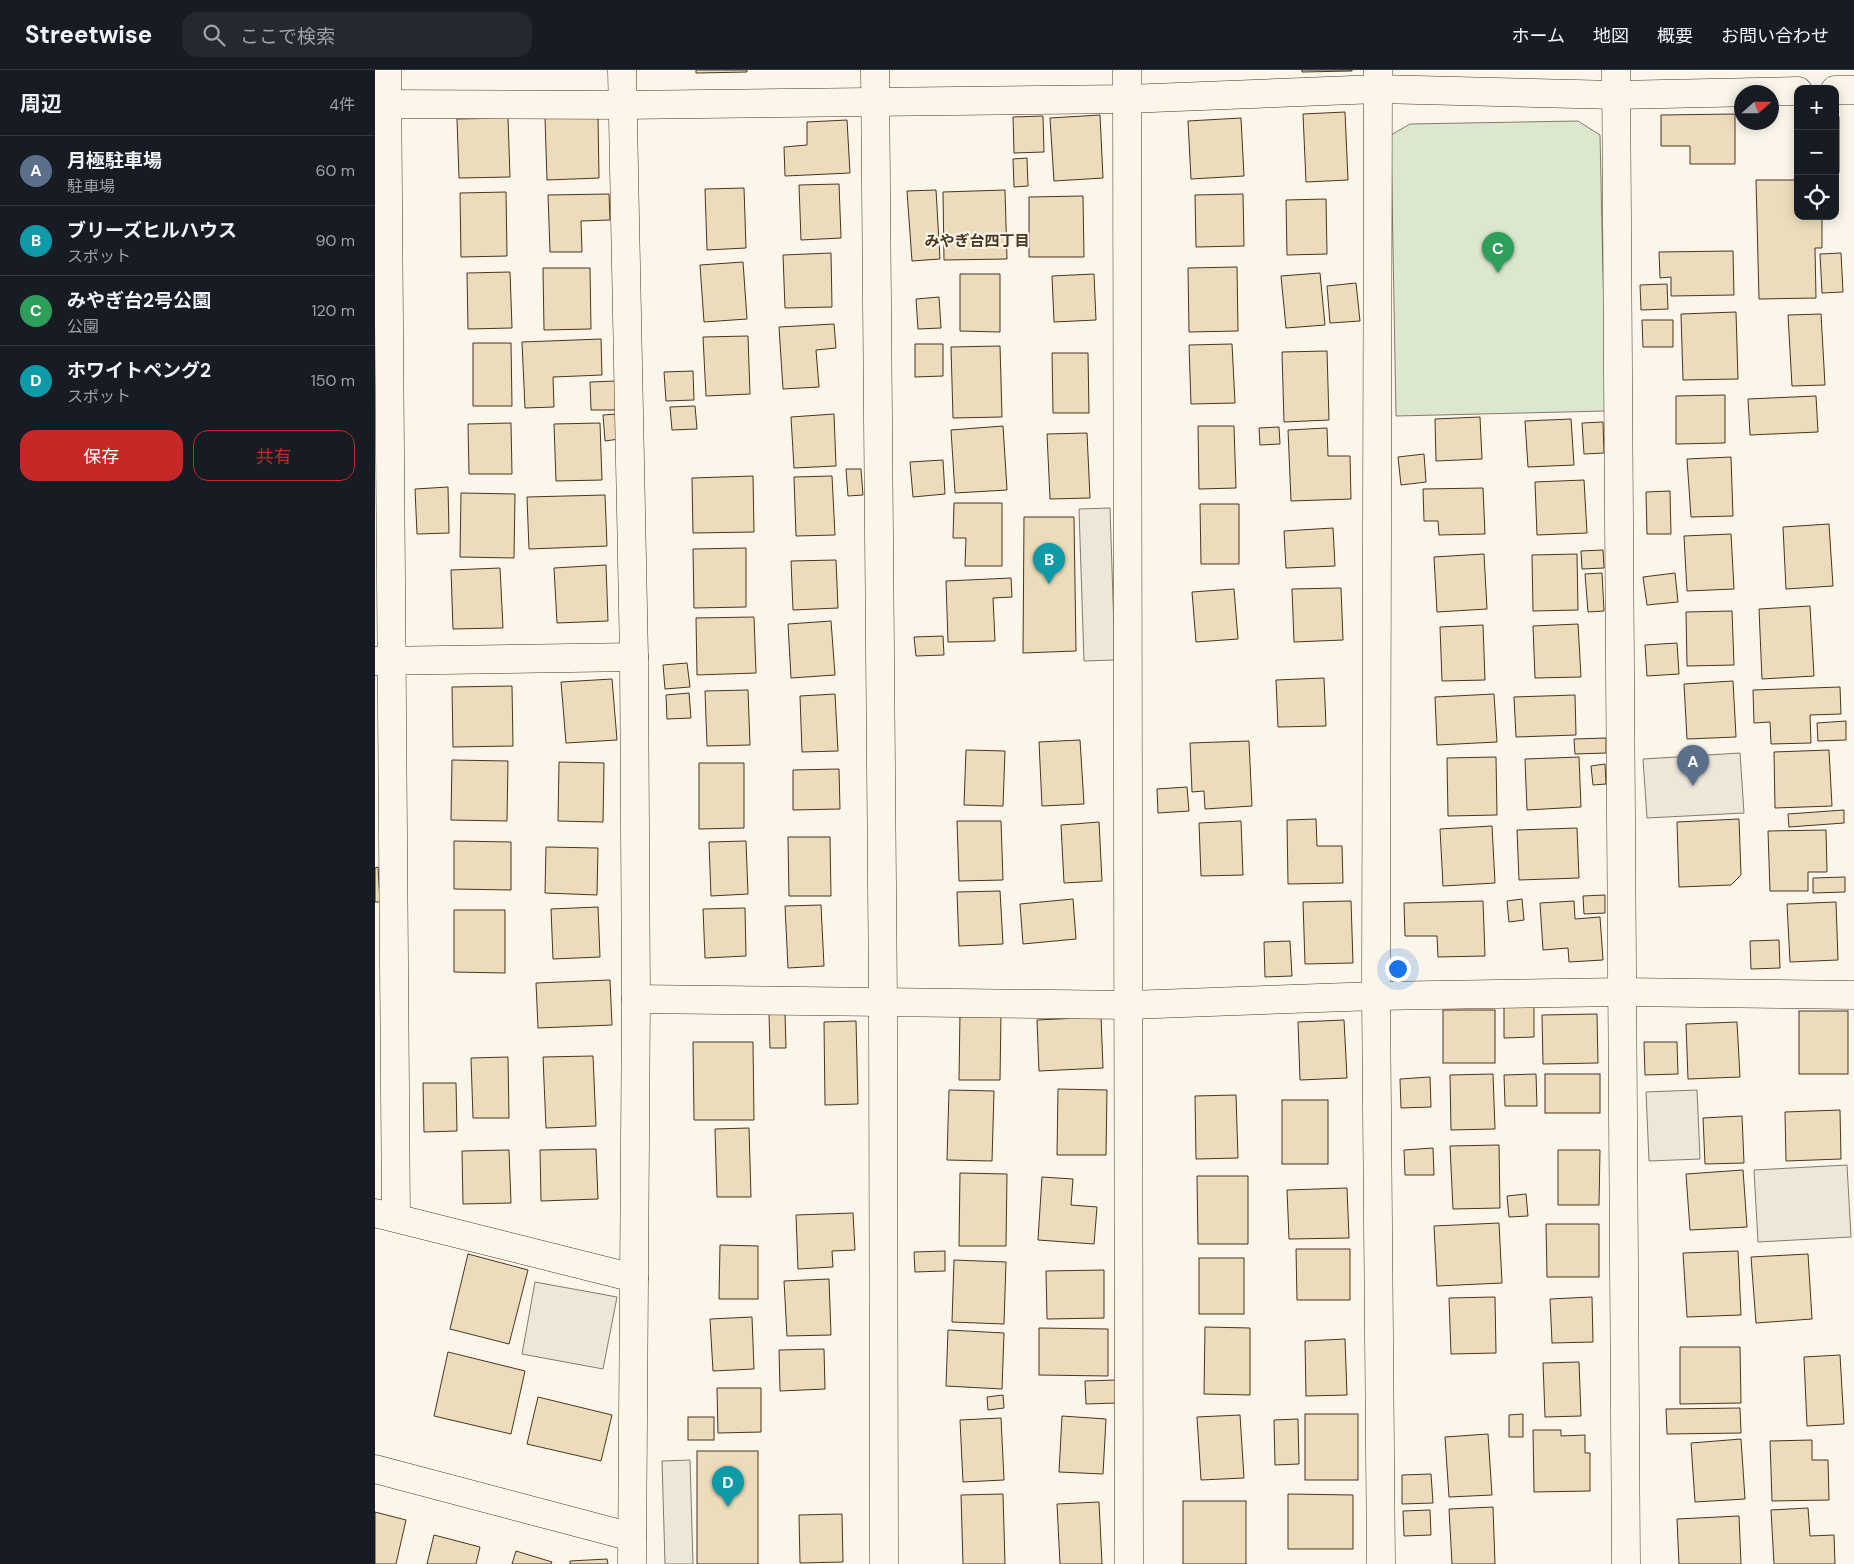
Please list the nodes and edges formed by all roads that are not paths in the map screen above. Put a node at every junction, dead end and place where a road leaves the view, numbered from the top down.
1 (387, 70) edge
2 (622, 70) edge
3 (875, 70) edge
4 (1127, 70) edge
5 (1378, 80) edge
6 (1616, 83) edge
7 (1839, 90) edge
8 (1854, 90) edge
9 (1794, 91) edge
10 (1127, 99) junction
11 (875, 102) junction
12 (381, 104) edge
13 (622, 105) junction
14 (634, 658) junction
15 (384, 661) edge
16 (1622, 992) junction
17 (1854, 995) edge
18 (1376, 996) junction
19 (635, 999) junction
20 (883, 1000) junction
21 (1129, 1005) junction
22 (386, 1215) edge
23 (633, 1278) junction
24 (375, 1469) edge
25 (632, 1537) junction
26 (632, 1564) edge
27 (884, 1564) edge
28 (1129, 1564) edge
29 (1381, 1564) edge
30 (1626, 1564) edge

1 - 12 street
2 - 13 street
3 - 11 street
4 - 10 street
5 - 6 street
5 - 10 street
5 - 18 street
6 - 9 street
6 - 16 street
7 - 8 street
10 - 11 street
10 - 21 street
11 - 13 street
11 - 20 street
12 - 13 street
12 - 15 street
13 - 14 street
14 - 15 street
14 - 19 street
15 - 22 street
16 - 17 street
16 - 18 street
16 - 30 street
18 - 21 street
18 - 29 street
19 - 20 street
19 - 23 street
20 - 21 street
20 - 27 street
21 - 28 street
22 - 23 street
23 - 25 street
24 - 25 street
25 - 26 street

